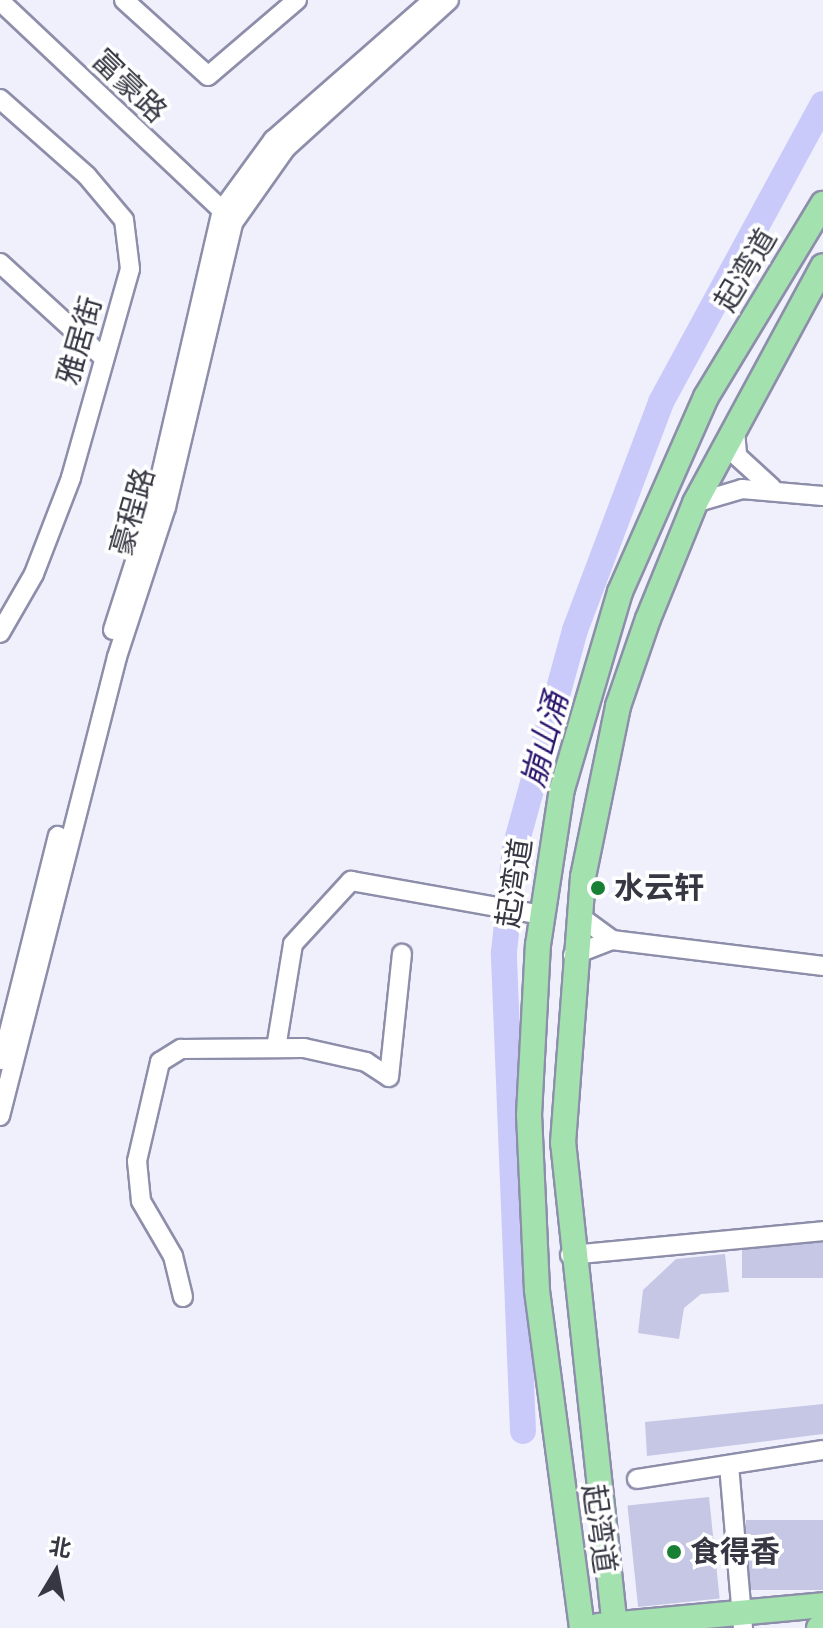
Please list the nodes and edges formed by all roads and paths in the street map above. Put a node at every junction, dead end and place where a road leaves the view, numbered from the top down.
1 (124, 0) edge
2 (297, 0) edge
3 (433, 0) edge
4 (449, 0) edge
5 (0, 1) edge
6 (0, 99) edge
7 (823, 204) edge
8 (222, 210) junction
9 (0, 263) edge
10 (823, 266) edge
11 (104, 358) junction
12 (735, 428) junction
13 (772, 488) junction
14 (823, 496) edge
15 (695, 503) junction
16 (0, 633) edge
17 (533, 913) junction
18 (578, 915) junction
19 (612, 940) junction
20 (402, 954) dead end
21 (573, 955) junction
22 (823, 966) edge
23 (276, 1048) junction
24 (0, 1066) edge
25 (0, 1116) edge
26 (823, 1231) edge
27 (570, 1255) junction
28 (183, 1297) dead end
29 (823, 1450) edge
30 (729, 1465) junction
31 (597, 1476) junction
32 (637, 1479) dead end
33 (560, 1481) junction
34 (823, 1605) edge
35 (743, 1620) edge
36 (614, 1626) edge
37 (582, 1628) edge

1 - 2 street
3 - 8 street, 豪程路
4 - 25 street, 豪程路
5 - 8 street, 富豪路
6 - 11 street, 雅居街
7 - 17 main road, 起湾道
8 - 24 street, 豪程路
9 - 11 street
10 - 12 main road, 起湾道
11 - 16 street, 雅居街
12 - 13 street
12 - 15 main road, 起湾道
13 - 14 street
13 - 15 street
15 - 18 main road, 起湾道
17 - 23 street
17 - 33 main road, 起湾道
18 - 19 street
18 - 21 main road, 起湾道
19 - 21 street
19 - 22 street
20 - 23 street
21 - 27 main road, 起湾道
23 - 28 street
26 - 27 street
27 - 31 main road, 起湾道
29 - 30 street
30 - 32 street
30 - 35 street
31 - 33 main road
31 - 36 main road, 起湾道
33 - 37 main road, 起湾道
34 - 35 main road
35 - 36 main road
36 - 37 main road

